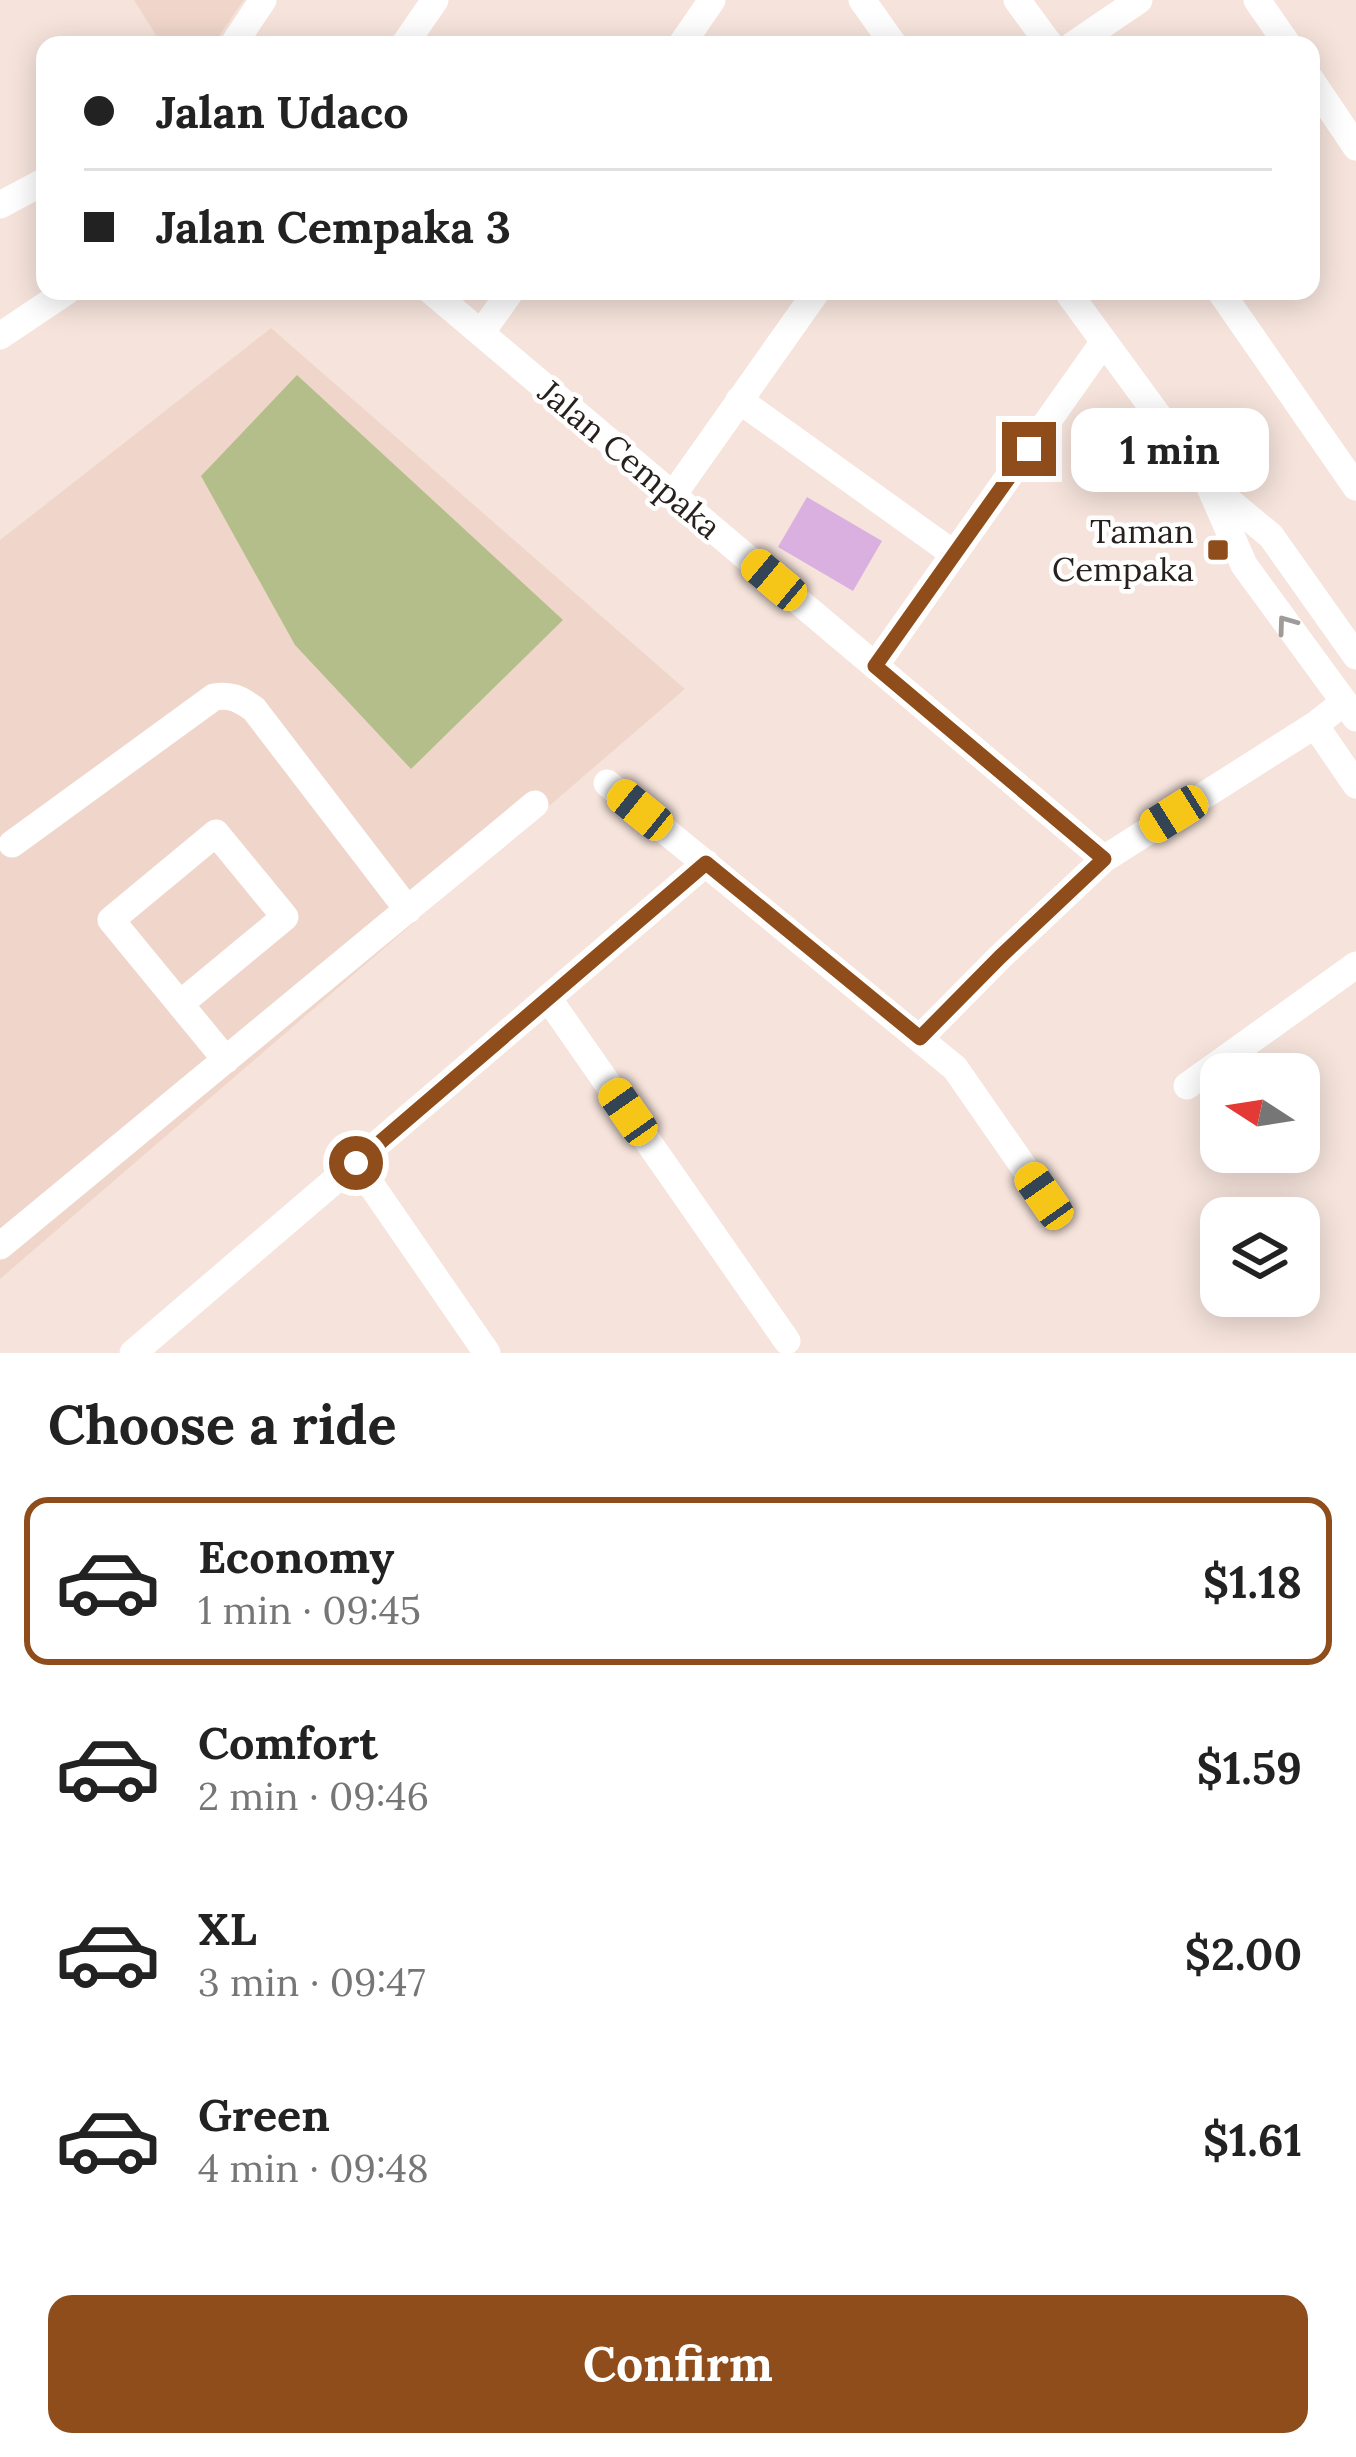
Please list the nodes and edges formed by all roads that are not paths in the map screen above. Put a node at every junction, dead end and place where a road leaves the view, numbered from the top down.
1 (263, 0) edge
2 (435, 0) edge
3 (712, 0) edge
4 (862, 0) edge
5 (1017, 0) edge
6 (1138, 0) edge
7 (1257, 0) edge
8 (238, 36) edge
9 (410, 36) edge
10 (686, 36) edge
11 (888, 36) edge
12 (1043, 36) edge
13 (1085, 36) edge
14 (1282, 36) edge
15 (1320, 93) edge
16 (1356, 147) edge
17 (36, 187) edge
18 (0, 206) edge
19 (54, 300) edge
20 (442, 300) edge
21 (505, 300) edge
22 (811, 300) edge
23 (1073, 300) edge
24 (1226, 300) edge
25 (482, 333) junction
26 (0, 336) edge
27 (1103, 343) junction
28 (740, 400) junction
29 (1209, 484) junction
30 (1356, 488) edge
31 (673, 495) junction
32 (954, 554) junction
33 (1356, 656) edge
34 (875, 666) junction
35 (1350, 710) edge
36 (1315, 725) junction
37 (607, 783) dead end
38 (1356, 784) edge
39 (536, 804) dead end
40 (12, 844) dead end
41 (1104, 859) junction
42 (706, 863) junction
43 (408, 910) junction
44 (1356, 965) edge
45 (548, 998) junction
46 (180, 1004) junction
47 (920, 1038) junction
48 (226, 1060) junction
49 (1187, 1086) dead end
50 (356, 1163) junction
51 (1044, 1196) dead end
52 (0, 1246) edge
53 (787, 1341) dead end
54 (167, 1342) edge
55 (133, 1353) edge
56 (487, 1353) edge

1 - 8 street
2 - 9 street
3 - 10 street
4 - 11 street
5 - 12 street
6 - 13 street
7 - 14 street
15 - 16 street
17 - 18 street
19 - 26 street
20 - 25 street, Jalan Cempaka
21 - 25 street
22 - 28 street
23 - 27 street
24 - 30 street
25 - 31 street, Jalan Cempaka
27 - 29 street
27 - 32 street
28 - 31 street
28 - 32 street
29 - 33 street
35 -> 29 street
31 - 34 street, Jalan Cempaka
32 - 34 street
34 - 41 street, Jalan Cempaka
35 - 36 street
36 - 38 street
36 - 41 street
37 - 42 street
39 - 43 street
40 - 43 street
41 - 47 street
42 - 45 street
42 - 47 street
43 - 48 street
44 - 49 street
45 - 50 street
45 - 53 street
46 - 46 street
46 - 48 street
47 - 51 street
48 - 52 street
50 - 54 street
50 - 56 street
54 - 55 street

